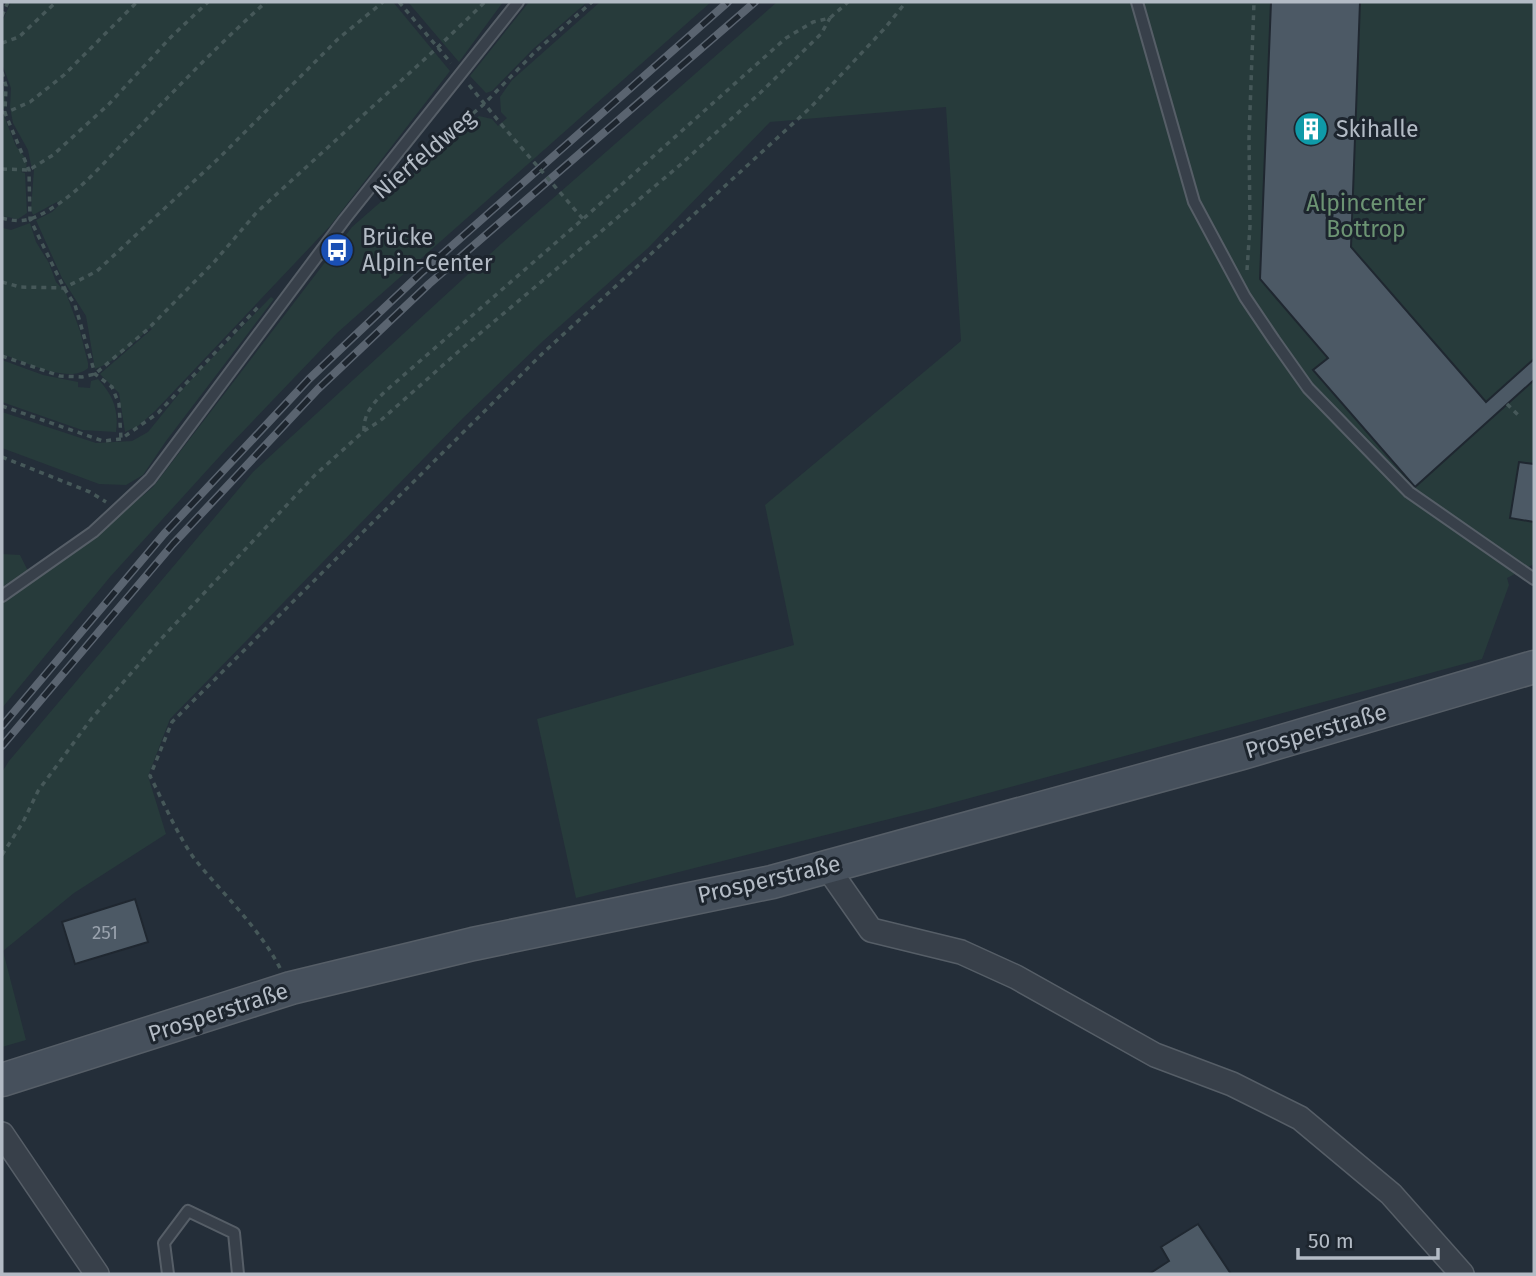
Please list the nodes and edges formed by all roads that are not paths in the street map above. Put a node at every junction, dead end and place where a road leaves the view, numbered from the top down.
1 (518, 2) edge
2 (1137, 2) edge
3 (1534, 579) edge
4 (2, 596) edge
5 (1534, 664) edge
6 (827, 867) junction
7 (2, 1080) edge
8 (2, 1133) edge
9 (97, 1274) edge
10 (168, 1274) edge
11 (238, 1274) edge
12 (1462, 1274) edge

1 - 4 lane
2 - 3 lane
5 - 6 main road, Prosperstraße
6 - 7 main road, Prosperstraße
6 - 12 street
8 - 9 street
10 - 11 lane

